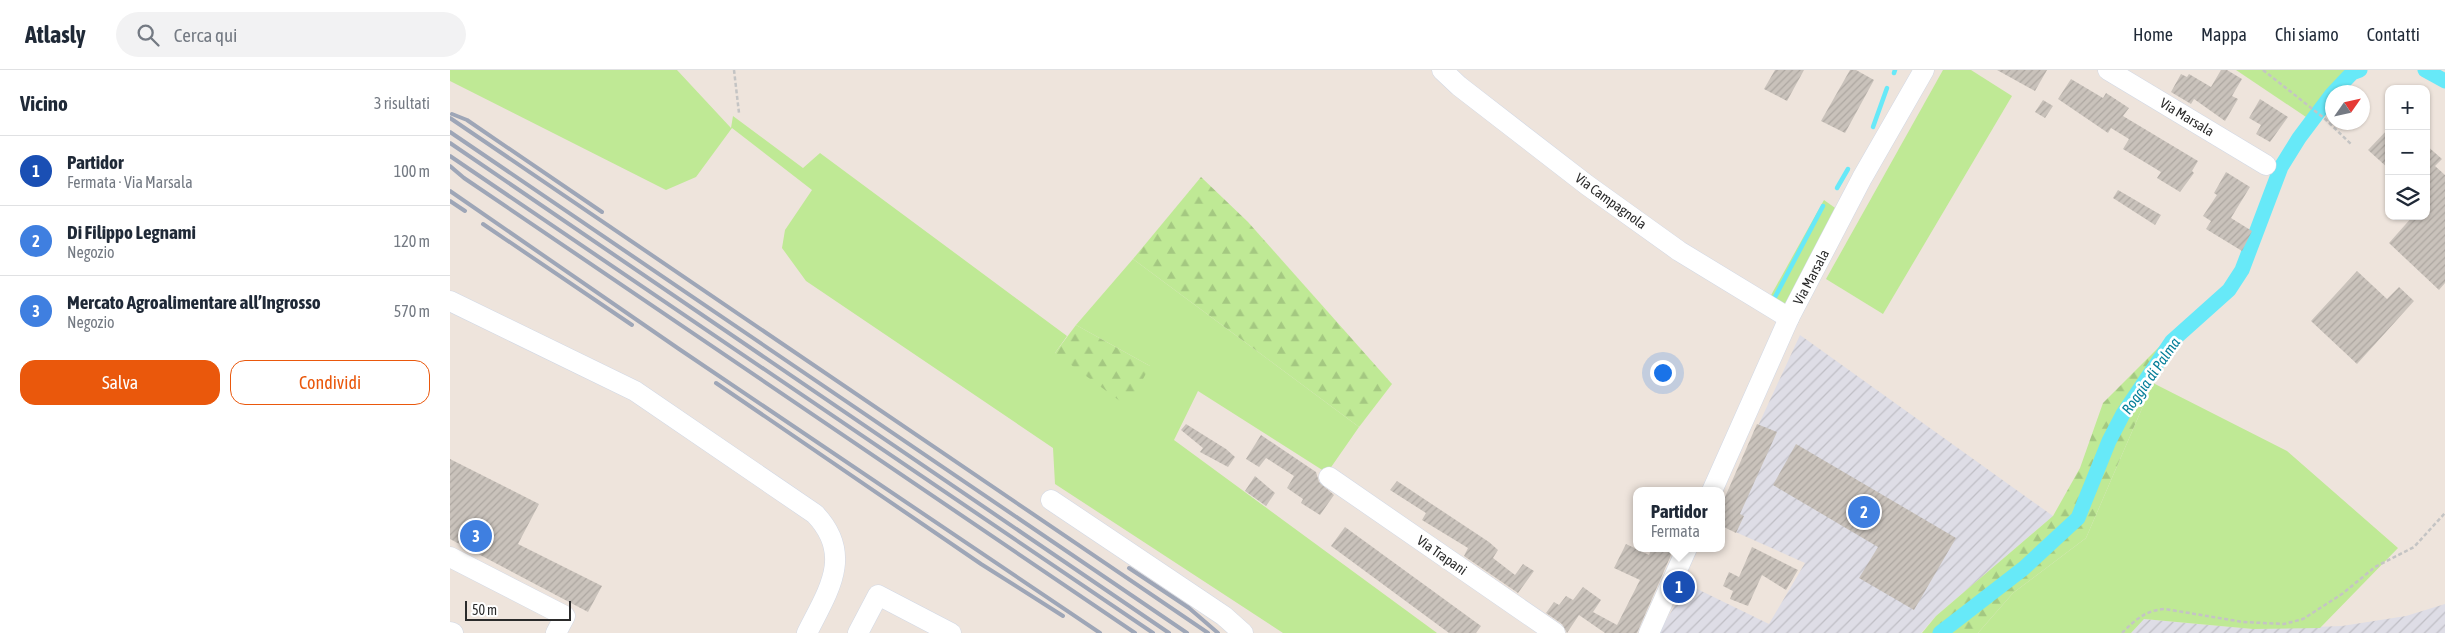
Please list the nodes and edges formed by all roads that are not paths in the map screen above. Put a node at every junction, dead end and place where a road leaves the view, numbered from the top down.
1 (1442, 70) edge
2 (1924, 70) edge
3 (2108, 70) edge
4 (2266, 165) dead end
5 (450, 301) edge
6 (1790, 318) junction
7 (1329, 477) dead end
8 (1714, 487) edge
9 (1051, 500) dead end
10 (1685, 552) edge
11 (450, 557) edge
12 (556, 633) edge
13 (807, 633) edge
14 (858, 633) edge
15 (951, 633) edge
16 (1243, 633) edge
17 (1555, 633) edge
18 (1649, 633) edge

1 - 6 street, Via Campagnola
2 - 6 street, Via Marsala
3 - 4 street, Via Marsala
5 - 13 street
6 - 8 street, Via Marsala
7 - 17 street, Via Trapani
9 - 16 street
10 - 18 street
11 - 12 street
14 - 15 street

